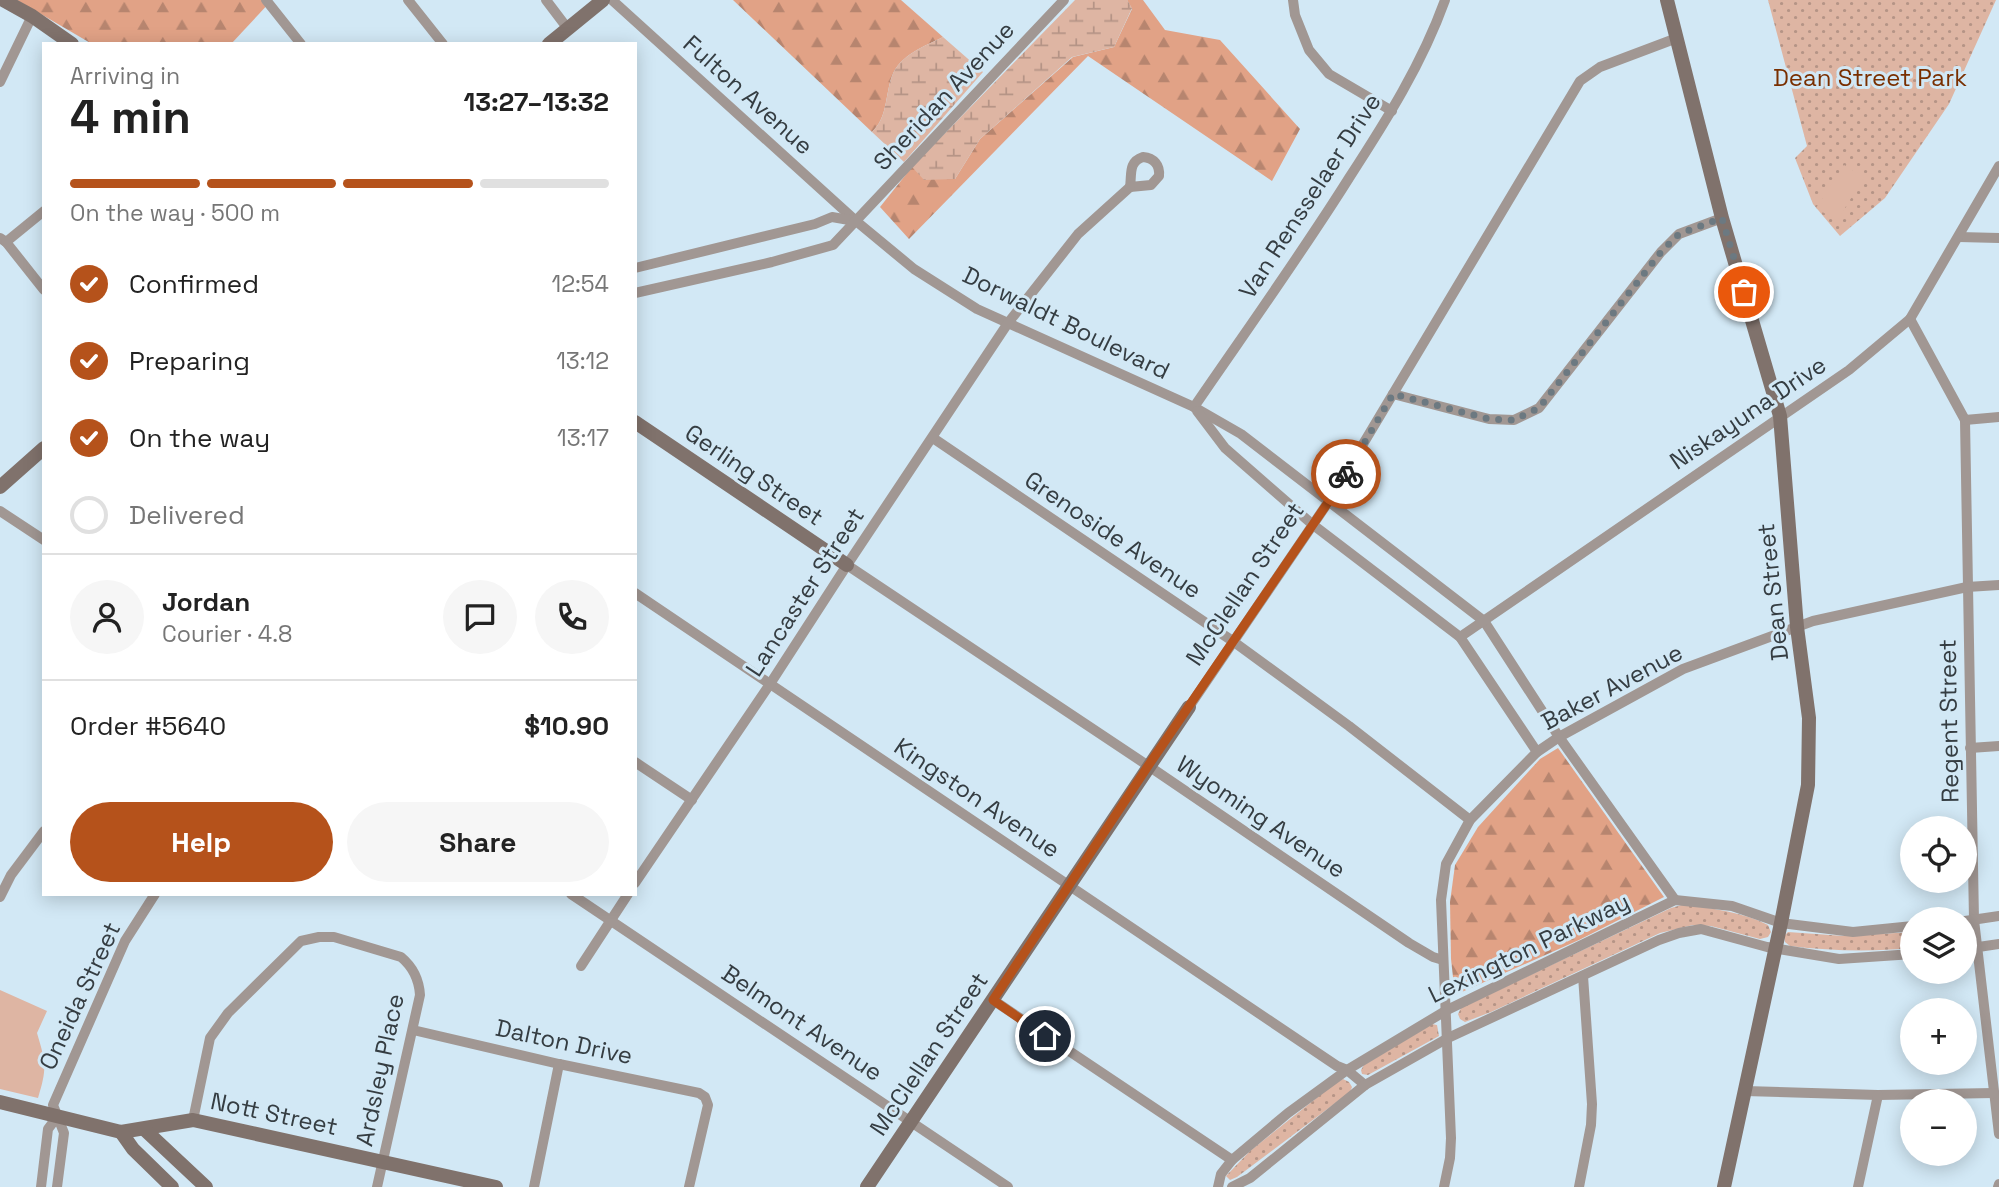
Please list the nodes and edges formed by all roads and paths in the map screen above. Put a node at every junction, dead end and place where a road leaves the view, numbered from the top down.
1 (3, 0) edge
2 (266, 0) edge
3 (408, 0) edge
4 (546, 0) edge
5 (603, 0) edge
6 (612, 0) edge
7 (1064, 0) edge
8 (1293, 0) edge
9 (1445, 0) edge
10 (1667, 0) edge
11 (32, 16) junction
12 (568, 29) junction
13 (1677, 38) junction
14 (69, 42) edge
15 (299, 42) edge
16 (441, 42) edge
17 (552, 42) edge
18 (0, 82) edge
19 (1392, 111) junction
20 (1999, 166) edge
21 (1130, 187) dead end
22 (42, 212) edge
23 (1722, 218) junction
24 (856, 221) junction
25 (1959, 237) junction
26 (1999, 238) edge
27 (3, 240) edge
28 (637, 268) edge
29 (42, 288) edge
30 (637, 293) edge
31 (1910, 319) junction
32 (1008, 323) junction
33 (1393, 394) junction
34 (1194, 407) junction
35 (1780, 416) junction
36 (1999, 417) edge
37 (1965, 420) junction
38 (637, 423) edge
39 (933, 438) junction
40 (42, 449) edge
41 (0, 487) edge
42 (1329, 501) junction
43 (0, 511) edge
44 (1312, 524) junction
45 (42, 539) edge
46 (847, 565) junction
47 (1999, 585) edge
48 (1967, 587) junction
49 (637, 594) edge
50 (1484, 621) junction
51 (1797, 627) junction
52 (1460, 637) junction
53 (1234, 642) junction
54 (770, 684) junction
55 (1189, 707) joint
56 (1559, 737) junction
57 (1999, 746) edge
58 (1970, 748) junction
59 (1537, 752) junction
60 (637, 763) edge
61 (1148, 766) junction
62 (692, 800) junction
63 (1470, 820) junction
64 (42, 834) edge
65 (637, 880) edge
66 (1069, 885) junction
67 (154, 896) edge
68 (574, 896) edge
69 (627, 896) edge
70 (0, 897) edge
71 (1675, 900) junction
72 (1969, 907) edge
73 (1999, 916) edge
74 (610, 920) junction
75 (1977, 920) edge
76 (1781, 923) junction
77 (1900, 927) edge
78 (1999, 944) edge
79 (1977, 947) edge
80 (1775, 949) junction
81 (1900, 955) edge
82 (1444, 960) junction
83 (581, 966) dead end
84 (1583, 976) junction
85 (1977, 984) edge
86 (993, 1000) junction
87 (1447, 1010) junction
88 (413, 1030) junction
89 (1448, 1038) junction
90 (559, 1064) junction
91 (1348, 1070) junction
92 (1365, 1085) junction
93 (1745, 1091) junction
94 (1994, 1093) junction
95 (1878, 1095) junction
96 (0, 1102) edge
97 (57, 1117) junction
98 (193, 1120) junction
99 (911, 1121) junction
100 (144, 1129) junction
101 (121, 1132) junction
102 (1999, 1134) edge
103 (165, 1149) junction
104 (1232, 1160) junction
105 (383, 1162) junction
106 (153, 1168) junction
107 (41, 1187) edge
108 (57, 1187) edge
109 (172, 1187) edge
110 (206, 1187) edge
111 (377, 1187) edge
112 (496, 1187) edge
113 (534, 1187) edge
114 (689, 1187) edge
115 (867, 1187) edge
116 (1009, 1187) edge
117 (1218, 1187) edge
118 (1232, 1187) edge
119 (1444, 1187) edge
120 (1579, 1187) edge
121 (1724, 1187) edge
122 (1858, 1187) edge

1 - 11 street
2 - 15 street
3 - 16 street
4 - 12 street
5 - 12 street
6 - 24 street, Fulton Avenue
7 - 24 street, Sheridan Avenue
8 - 19 street
9 - 19 street, Van Rensselaer Drive
10 - 13 street, Dean Street
11 - 14 street
11 - 18 street
12 - 17 street
13 - 23 street, Dean Street
13 - 33 street, McClellan Street
19 - 34 street, Van Rensselaer Drive
20 - 25 street, Niskayuna Drive
21 - 32 street, Lancaster Street
22 - 27 street
23 - 33 street
23 - 35 street, Dean Street
24 - 28 street
24 - 30 street, Sheridan Avenue
24 - 32 street, Dorwaldt Boulevard
25 - 26 street
25 - 31 street, Niskayuna Drive
27 - 29 street
31 - 35 street, Niskayuna Drive
31 - 37 street, Regent Street
32 - 34 street, Dorwaldt Boulevard
32 - 39 street, Lancaster Street
33 - 42 street, McClellan Street
34 - 42 street, Dorwaldt Boulevard
34 - 44 street, Dorwaldt Boulevard
35 - 50 street, Niskayuna Drive
35 - 51 street, Dean Street
36 - 37 street
37 - 48 street, Regent Street
38 - 46 street, Gerling Street
39 - 46 street, Lancaster Street
39 - 53 street, Grenoside Avenue
40 - 41 street
42 - 44 street, McClellan Street
42 - 50 street, Dorwaldt Boulevard
43 - 45 street
44 - 52 street, Dorwaldt Boulevard
44 - 53 street, McClellan Street
46 - 54 street, Lancaster Street
46 - 61 street, Wyoming Avenue
47 - 48 street, Baker Avenue
48 - 51 street, Baker Avenue
48 - 58 street, Regent Street
49 - 54 street, Kingston Avenue
50 - 52 street, Niskayuna Drive
50 - 56 street, Dorwaldt Boulevard
51 - 56 street, Baker Avenue
51 - 76 street, Dean Street
52 - 59 street, Dorwaldt Boulevard
53 - 55 street, McClellan Street
53 - 63 street, Grenoside Avenue
54 - 62 street, Lancaster Street
54 - 66 street, Kingston Avenue
55 - 61 street, McClellan Street
56 - 59 street, Baker Avenue
56 - 71 street, Dorwaldt Boulevard
57 - 58 street
58 - 72 street, Regent Street
59 - 63 street, Baker Avenue
60 - 62 street
61 - 66 street, McClellan Street
61 - 82 street, Wyoming Avenue
62 - 65 street, Lancaster Street
63 - 82 street, Baker Avenue
64 - 70 street
66 - 86 street, McClellan Street
66 - 91 street, Kingston Avenue
67 - 97 street, Oneida Street
68 - 74 street, Belmont Avenue
69 - 74 street
71 - 76 street
71 - 87 street, Lexington Parkway
73 - 75 street
74 - 83 street
74 - 99 street, Belmont Avenue
76 - 77 street
76 - 80 street, Dean Street
78 - 79 street
80 - 81 street, Lexington Parkway
80 - 84 street, Lexington Parkway
80 - 93 street, Dean Street
82 - 87 street, Baker Avenue
84 - 89 street, Lexington Parkway
84 - 120 street
85 - 94 street, Regent Street
86 - 99 street, McClellan Street
86 - 104 street
87 - 89 street, Baker Avenue
87 - 91 street, Lexington Parkway
88 - 90 street, Dalton Drive
88 - 98 street, Ardsley Place
88 - 105 street, Ardsley Place
89 - 92 street, Lexington Parkway
89 - 119 street, Baker Avenue
90 - 113 street
90 - 114 street, Dalton Drive
91 - 92 street, Kingston Avenue
91 - 104 street, Lexington Parkway
92 - 118 street, Lexington Parkway
93 - 95 street
93 - 121 street, Dean Street
94 - 95 street
94 - 102 street, Regent Street
95 - 122 street
96 - 97 street, Nott Street
97 - 101 street, Nott Street
97 - 107 street
97 - 108 street
98 - 100 street, Nott Street
98 - 105 street, Nott Street
99 - 115 street, McClellan Street
99 - 116 street, Belmont Avenue
100 - 101 street, Nott Street
100 - 103 street
101 - 106 street
103 - 106 street
103 - 110 street
104 - 117 street, Lexington Parkway
105 - 111 street, Ardsley Place
105 - 112 street, Nott Street
106 - 109 street

